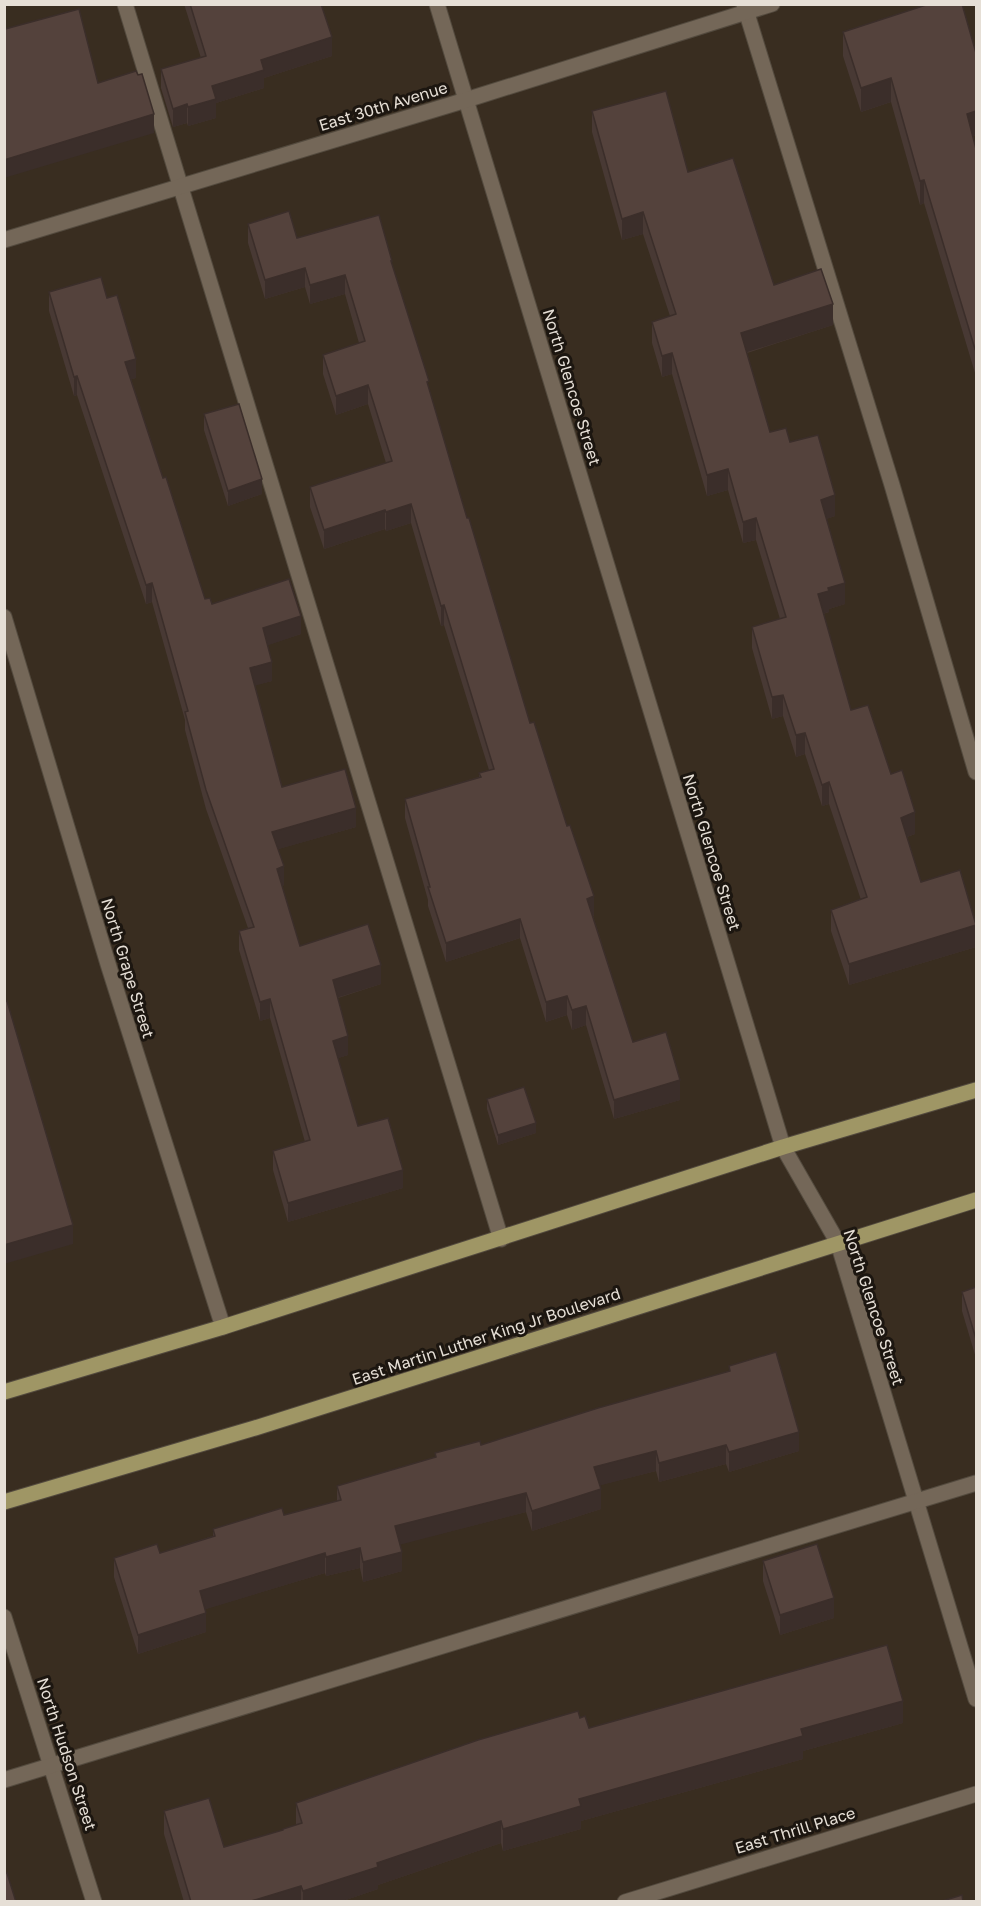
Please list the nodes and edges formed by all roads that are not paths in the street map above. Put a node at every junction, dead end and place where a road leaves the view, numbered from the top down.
1 (125, 4) edge
2 (437, 4) edge
3 (772, 4) edge
4 (745, 8) edge
5 (466, 100) junction
6 (180, 185) junction
7 (4, 240) edge
8 (4, 618) edge
9 (976, 772) edge
10 (976, 1090) edge
11 (783, 1147) junction
12 (976, 1200) edge
13 (501, 1239) junction
14 (838, 1243) junction
15 (223, 1327) junction
16 (4, 1392) edge
17 (976, 1483) edge
18 (916, 1501) junction
19 (4, 1503) edge
20 (4, 1617) edge
21 (976, 1699) edge
22 (51, 1766) junction
23 (4, 1780) edge
24 (976, 1794) edge
25 (94, 1902) edge
26 (625, 1902) edge

1 - 6 street
2 - 5 street, North Glencoe Street
3 - 4 street, East 30th Avenue
4 - 5 street, East 30th Avenue
4 - 9 street
5 - 6 street, East 30th Avenue
5 - 11 street, North Glencoe Street
6 - 7 street, East 30th Avenue
6 - 13 street
8 - 15 street, North Grape Street
10 - 11 main road
11 - 13 main road
11 - 14 street, North Glencoe Street
12 - 14 main road, East Martin Luther King Jr Boulevard
13 - 15 main road
14 - 18 street, North Glencoe Street
14 - 19 main road, East Martin Luther King Jr Boulevard
15 - 16 main road
17 - 18 street
18 - 21 street, North Glencoe Street
18 - 22 street
20 - 22 street, North Hudson Street
22 - 23 street
22 - 25 street, North Hudson Street
24 - 26 street, East Thrill Place

